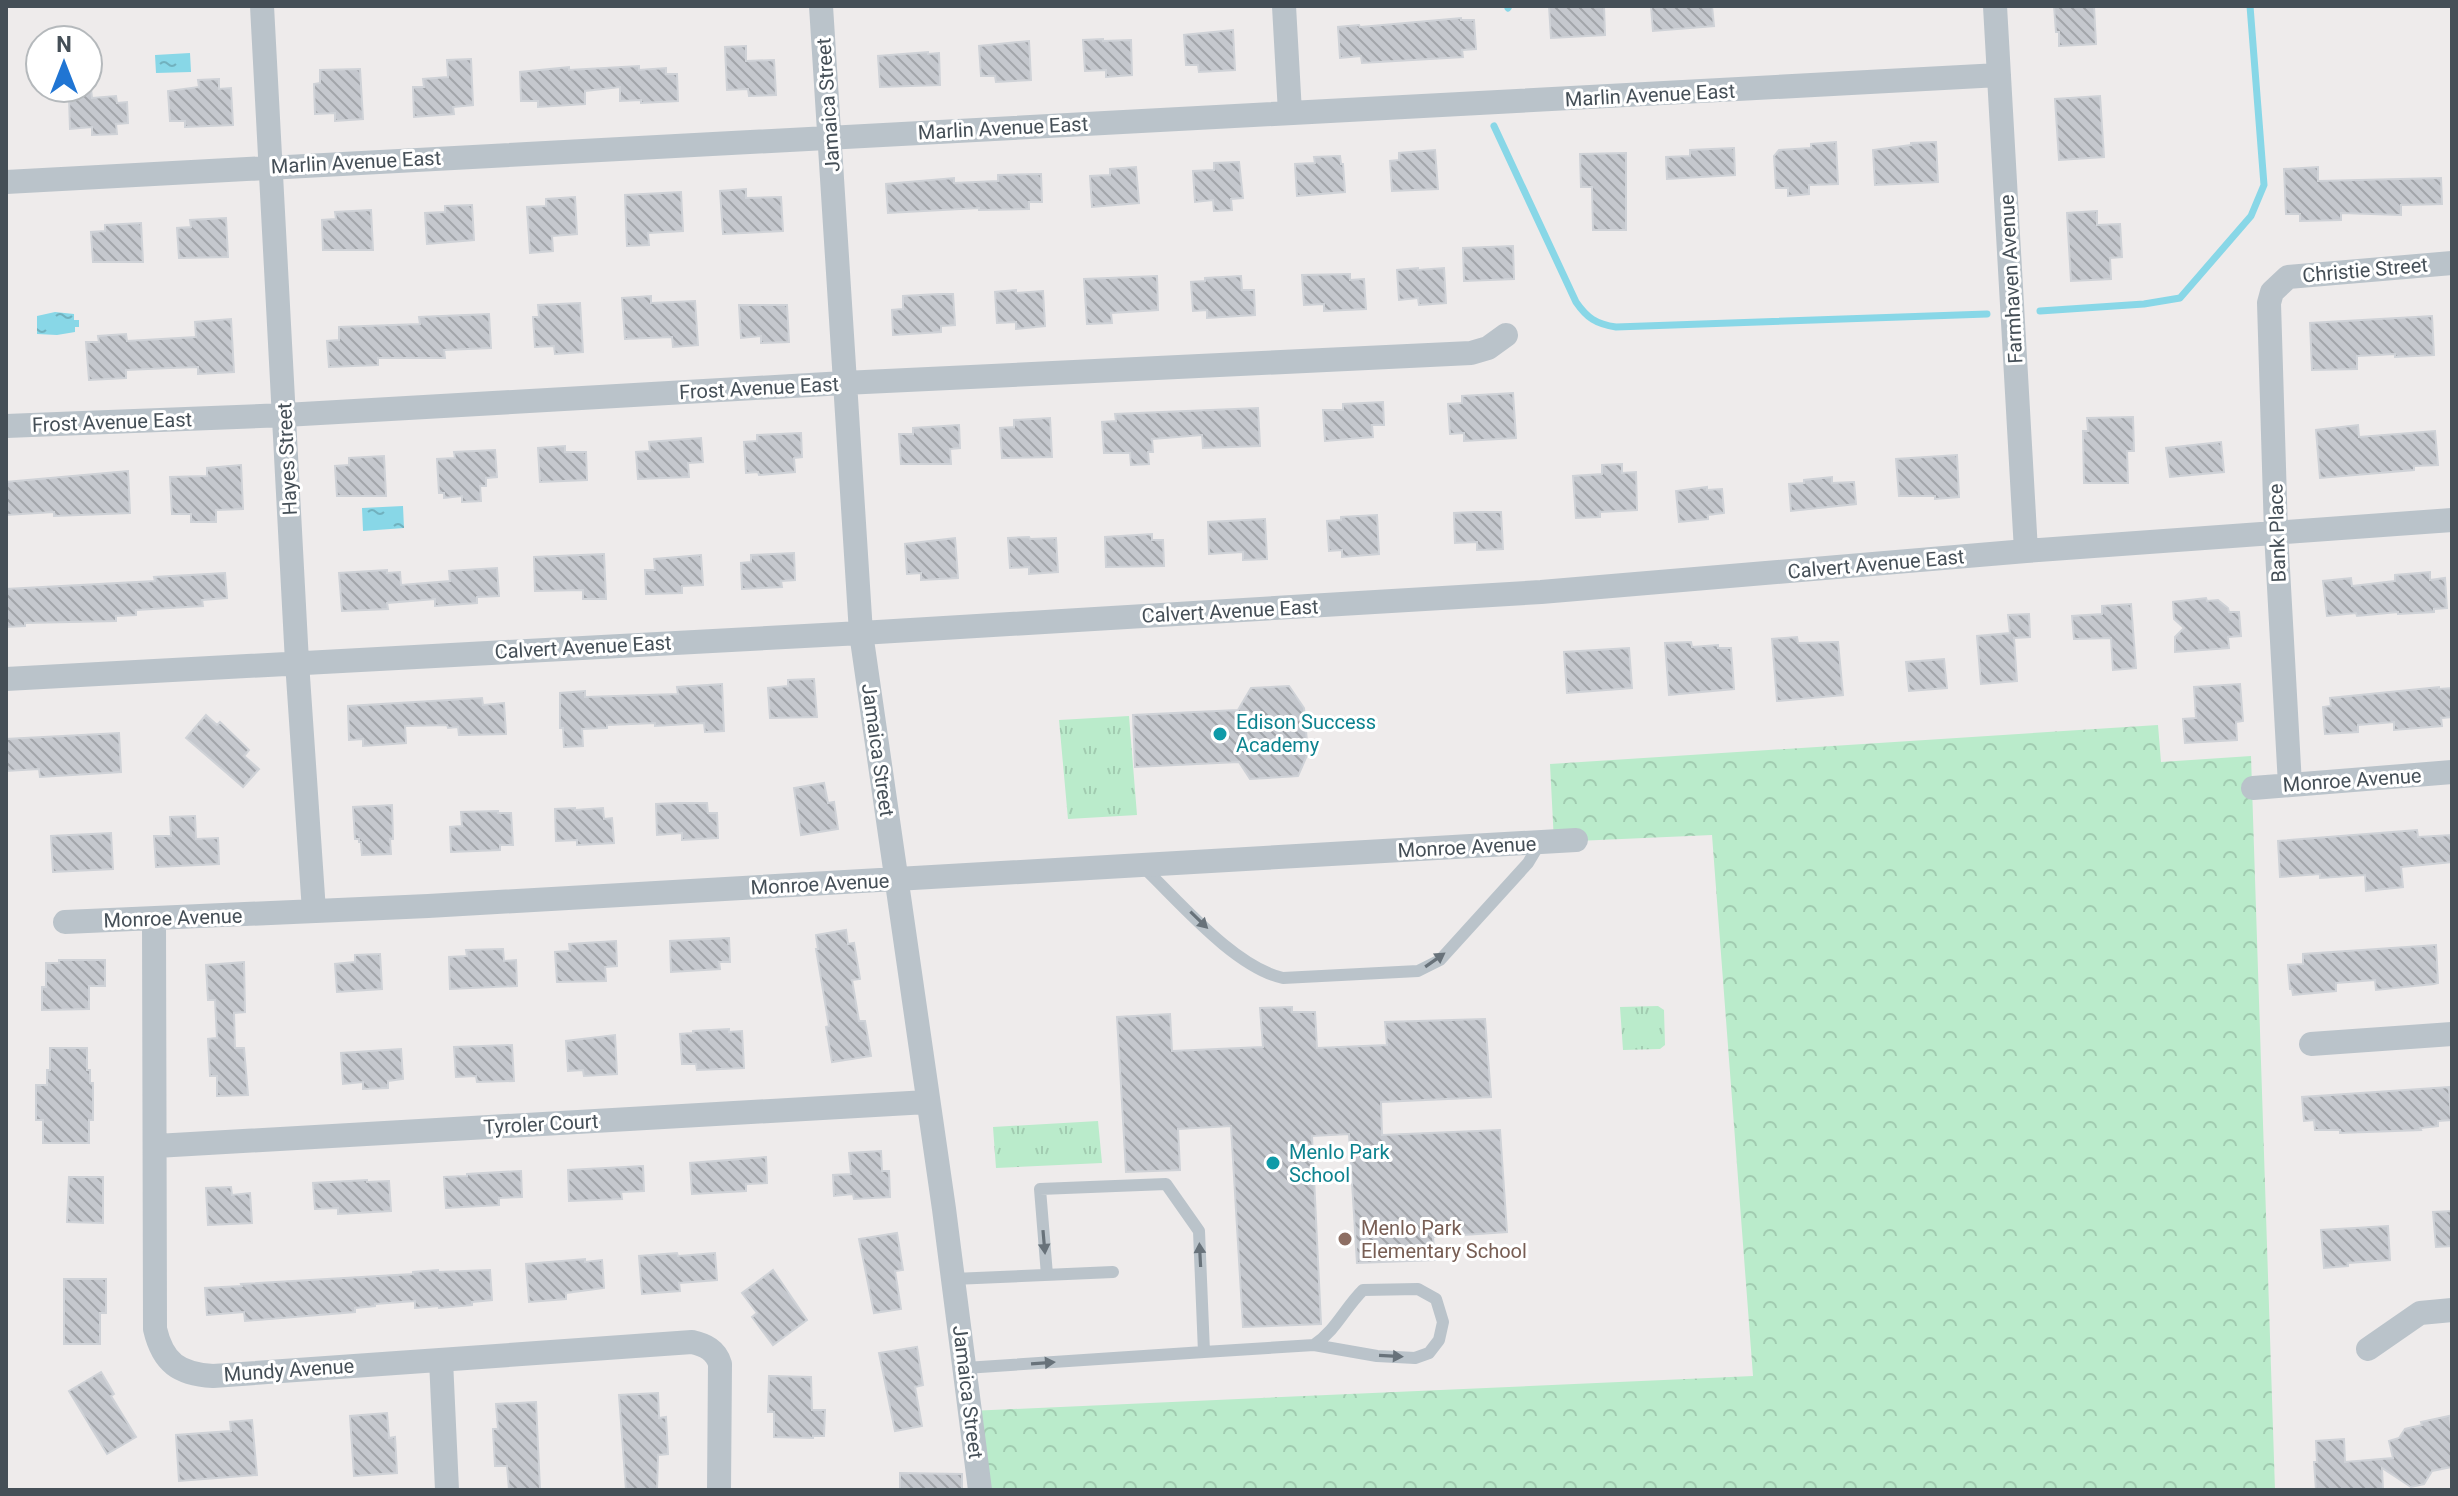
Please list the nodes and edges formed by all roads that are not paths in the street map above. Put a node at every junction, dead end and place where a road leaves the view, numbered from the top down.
1 (262, 6) edge
2 (821, 6) edge
3 (1284, 6) edge
4 (1995, 6) edge
5 (1999, 75) junction
6 (1290, 113) junction
7 (830, 137) junction
8 (272, 166) junction
9 (6, 182) edge
10 (2452, 263) edge
11 (2279, 283) joint
12 (1506, 335) dead end
13 (844, 383) junction
14 (285, 415) junction
15 (6, 426) edge
16 (2452, 520) edge
17 (2276, 533) junction
18 (2026, 551) junction
19 (861, 633) junction
20 (297, 662) junction
21 (6, 679) edge
22 (2452, 772) edge
23 (2290, 785) junction
24 (2253, 788) dead end
25 (1576, 840) dead end
26 (1540, 843) junction
27 (1142, 866) junction
28 (897, 879) junction
29 (314, 911) junction
30 (154, 919) junction
31 (65, 922) dead end
32 (2452, 1034) edge
33 (2311, 1044) dead end
34 (927, 1102) junction
35 (156, 1146) junction
36 (1113, 1272) dead end
37 (1047, 1275) junction
38 (953, 1279) junction
39 (2452, 1310) edge
40 (1314, 1345) junction
41 (2368, 1349) dead end
42 (1204, 1352) junction
43 (441, 1360) junction
44 (965, 1368) junction
45 (447, 1490) edge
46 (719, 1490) edge
47 (980, 1490) edge

1 - 8 street, Hayes Street
2 - 7 street, Jamaica Street
3 - 6 street
4 - 5 street, Farmhaven Avenue
5 - 6 street, Marlin Avenue East
5 - 18 street, Farmhaven Avenue
6 - 7 street, Marlin Avenue East
7 - 8 street, Marlin Avenue East
7 - 13 street, Jamaica Street
8 - 9 street, Marlin Avenue East
8 - 14 street, Hayes Street
10 - 11 street, Christie Street
11 - 17 street, Bank Place
12 - 13 street, Frost Avenue East
13 - 14 street, Frost Avenue East
13 - 19 street, Jamaica Street
14 - 15 street, Frost Avenue East
14 - 20 street, Hayes Street
16 - 17 street, Calvert Avenue East
17 - 18 street, Calvert Avenue East
17 - 23 street, Bank Place
18 - 19 street, Calvert Avenue East
19 - 20 street, Calvert Avenue East
19 - 28 street, Jamaica Street
20 - 21 street, Calvert Avenue East
20 - 29 street, Hayes Street
22 - 23 street, Monroe Avenue
23 - 24 street, Monroe Avenue
25 - 26 street, Monroe Avenue
26 - 27 street, Monroe Avenue
27 -> 26 lane
27 - 28 street, Monroe Avenue
28 - 29 street, Monroe Avenue
28 - 34 street, Jamaica Street
29 - 30 street, Monroe Avenue
30 - 31 street, Monroe Avenue
30 - 35 street, Mundy Avenue
32 - 33 street
34 - 35 street, Tyroler Court
34 - 38 street, Jamaica Street
35 - 43 street, Mundy Avenue
36 - 37 lane
37 - 38 lane
42 -> 37 lane
38 - 44 street, Jamaica Street
39 - 41 street
40 -> 40 lane
40 - 42 lane
44 -> 42 lane
43 - 45 street
43 - 46 street, Mundy Avenue
44 - 47 street, Jamaica Street

